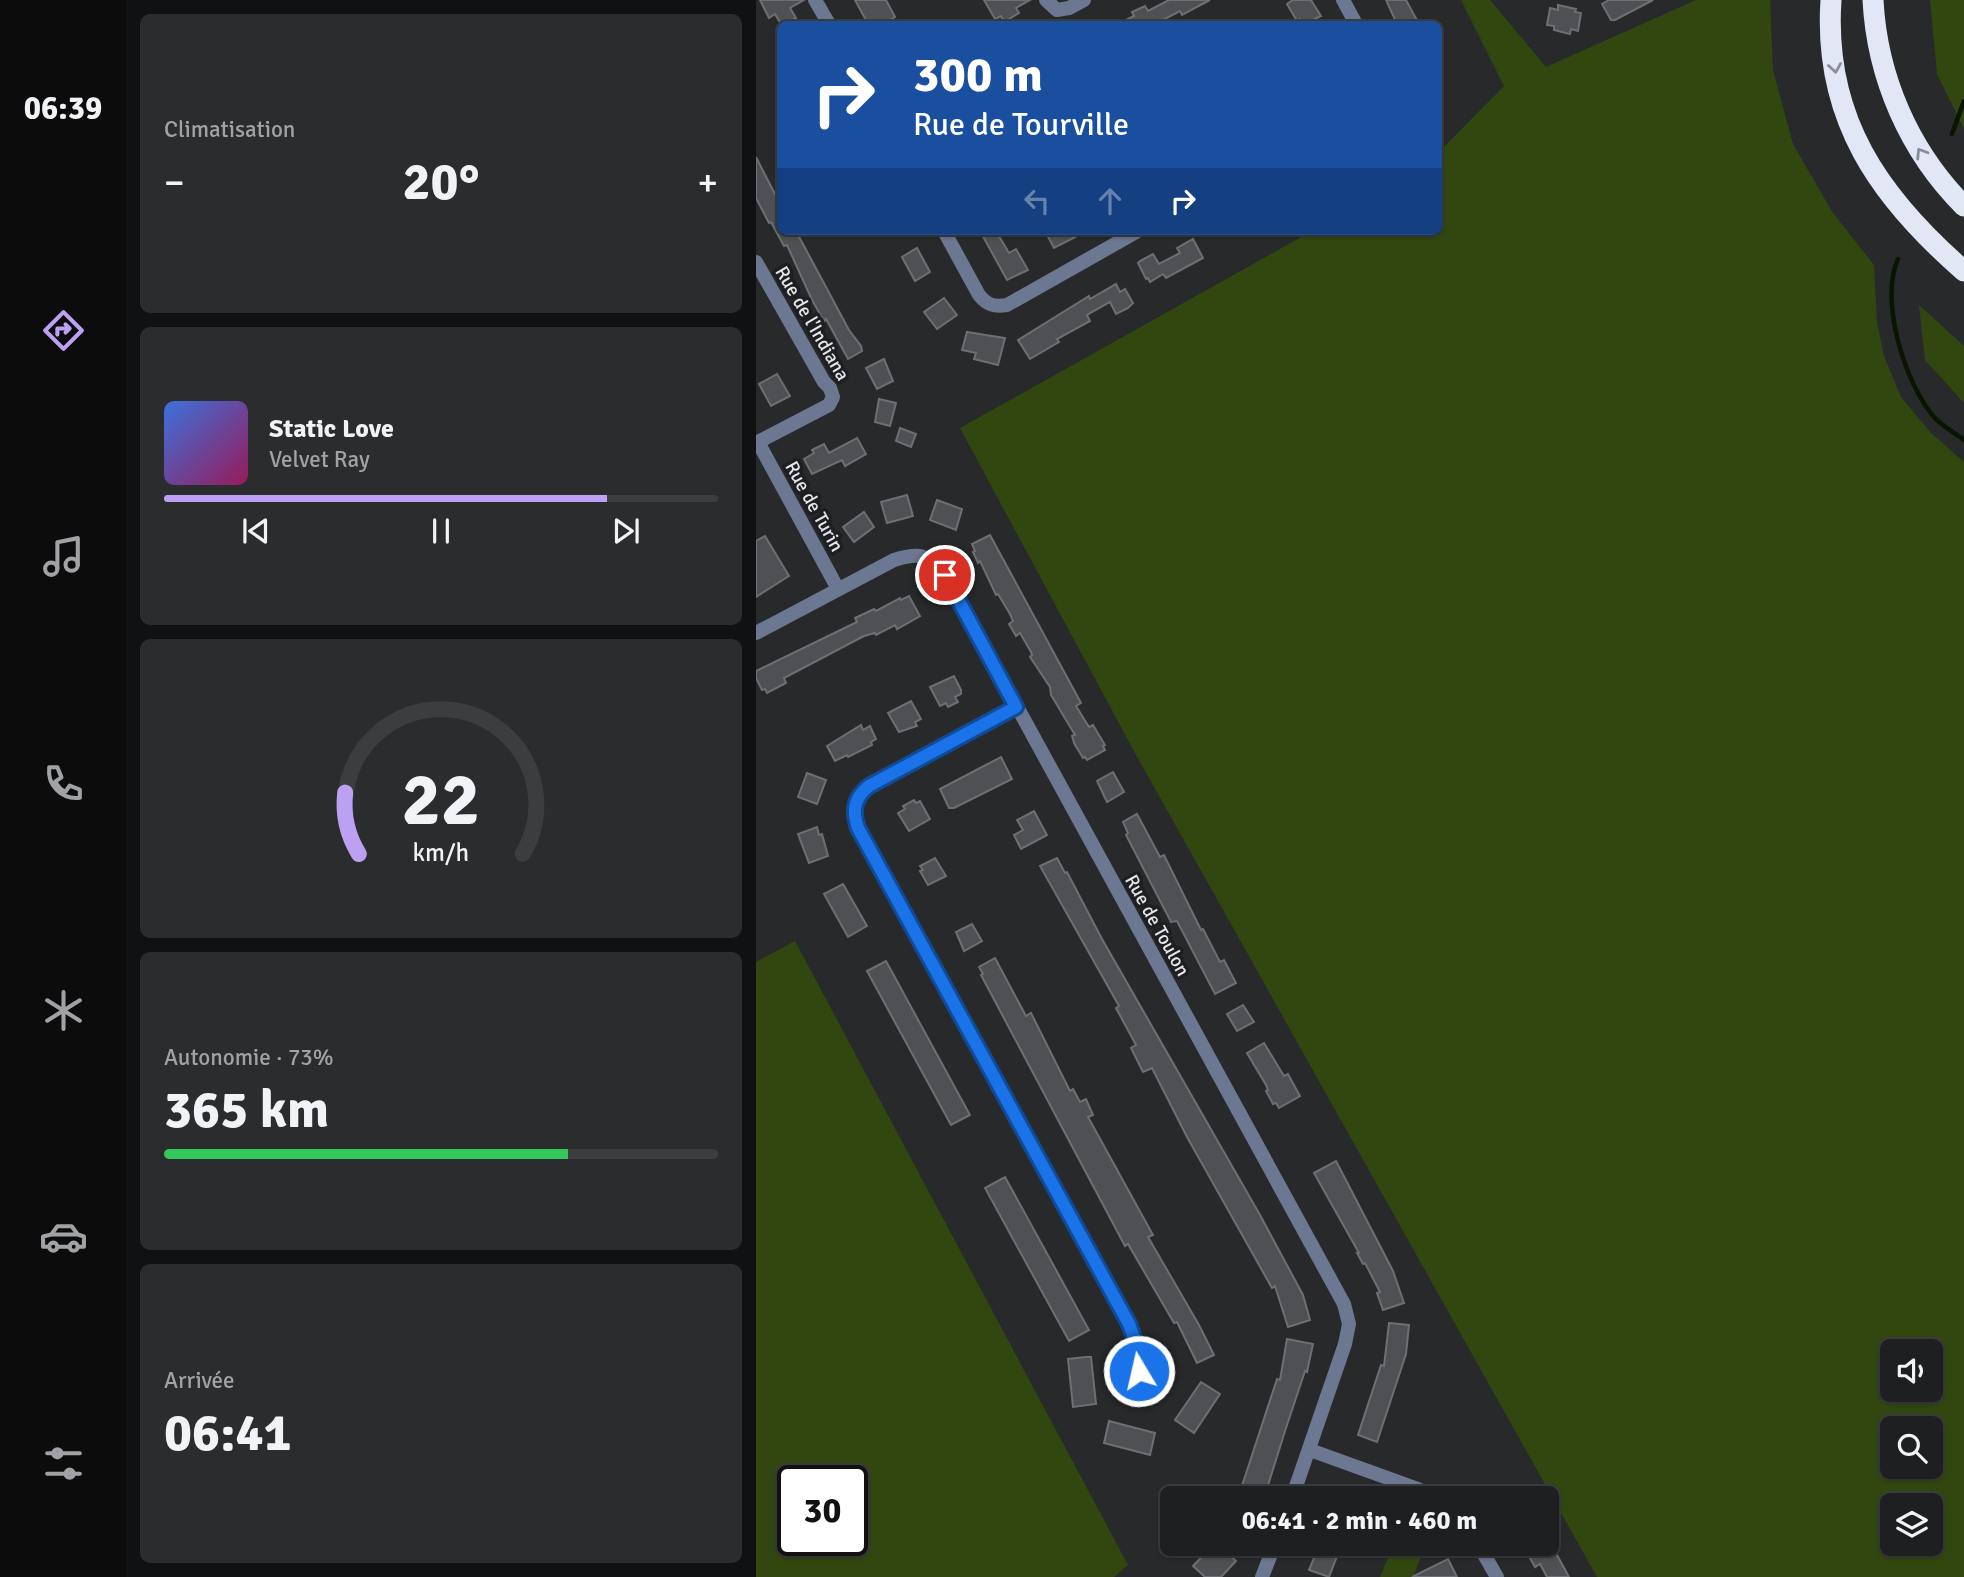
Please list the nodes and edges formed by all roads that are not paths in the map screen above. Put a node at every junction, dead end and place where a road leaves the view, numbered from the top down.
1 (815, 0) edge
2 (1046, 0) edge
3 (1084, 0) edge
4 (1343, 0) edge
5 (1831, 0) edge
6 (1873, 0) edge
7 (827, 21) edge
8 (1354, 21) edge
9 (1964, 206) edge
10 (946, 235) edge
11 (1131, 235) edge
12 (756, 262) edge
13 (1964, 271) edge
14 (757, 443) edge
15 (838, 589) junction
16 (756, 633) edge
17 (1016, 707) junction
18 (1139, 1371) dead end
19 (1310, 1450) junction
20 (1296, 1486) edge
21 (1410, 1486) edge
22 (1271, 1556) edge
23 (1485, 1556) edge
24 (1262, 1577) edge
25 (1497, 1577) edge

1 - 7 street
2 - 3 street
4 - 8 street
5 -> 13 highway
9 -> 6 highway
10 - 11 street
12 - 14 street, Rue de l'Indiana
14 - 15 street, Rue de Turin
15 - 16 street, Rue de Toulon
15 - 17 street, Rue de Toulon
17 - 18 street
17 - 19 street, Rue de Toulon
19 - 20 street, Rue de Toulon
19 - 21 street
22 - 24 street
23 - 25 street

